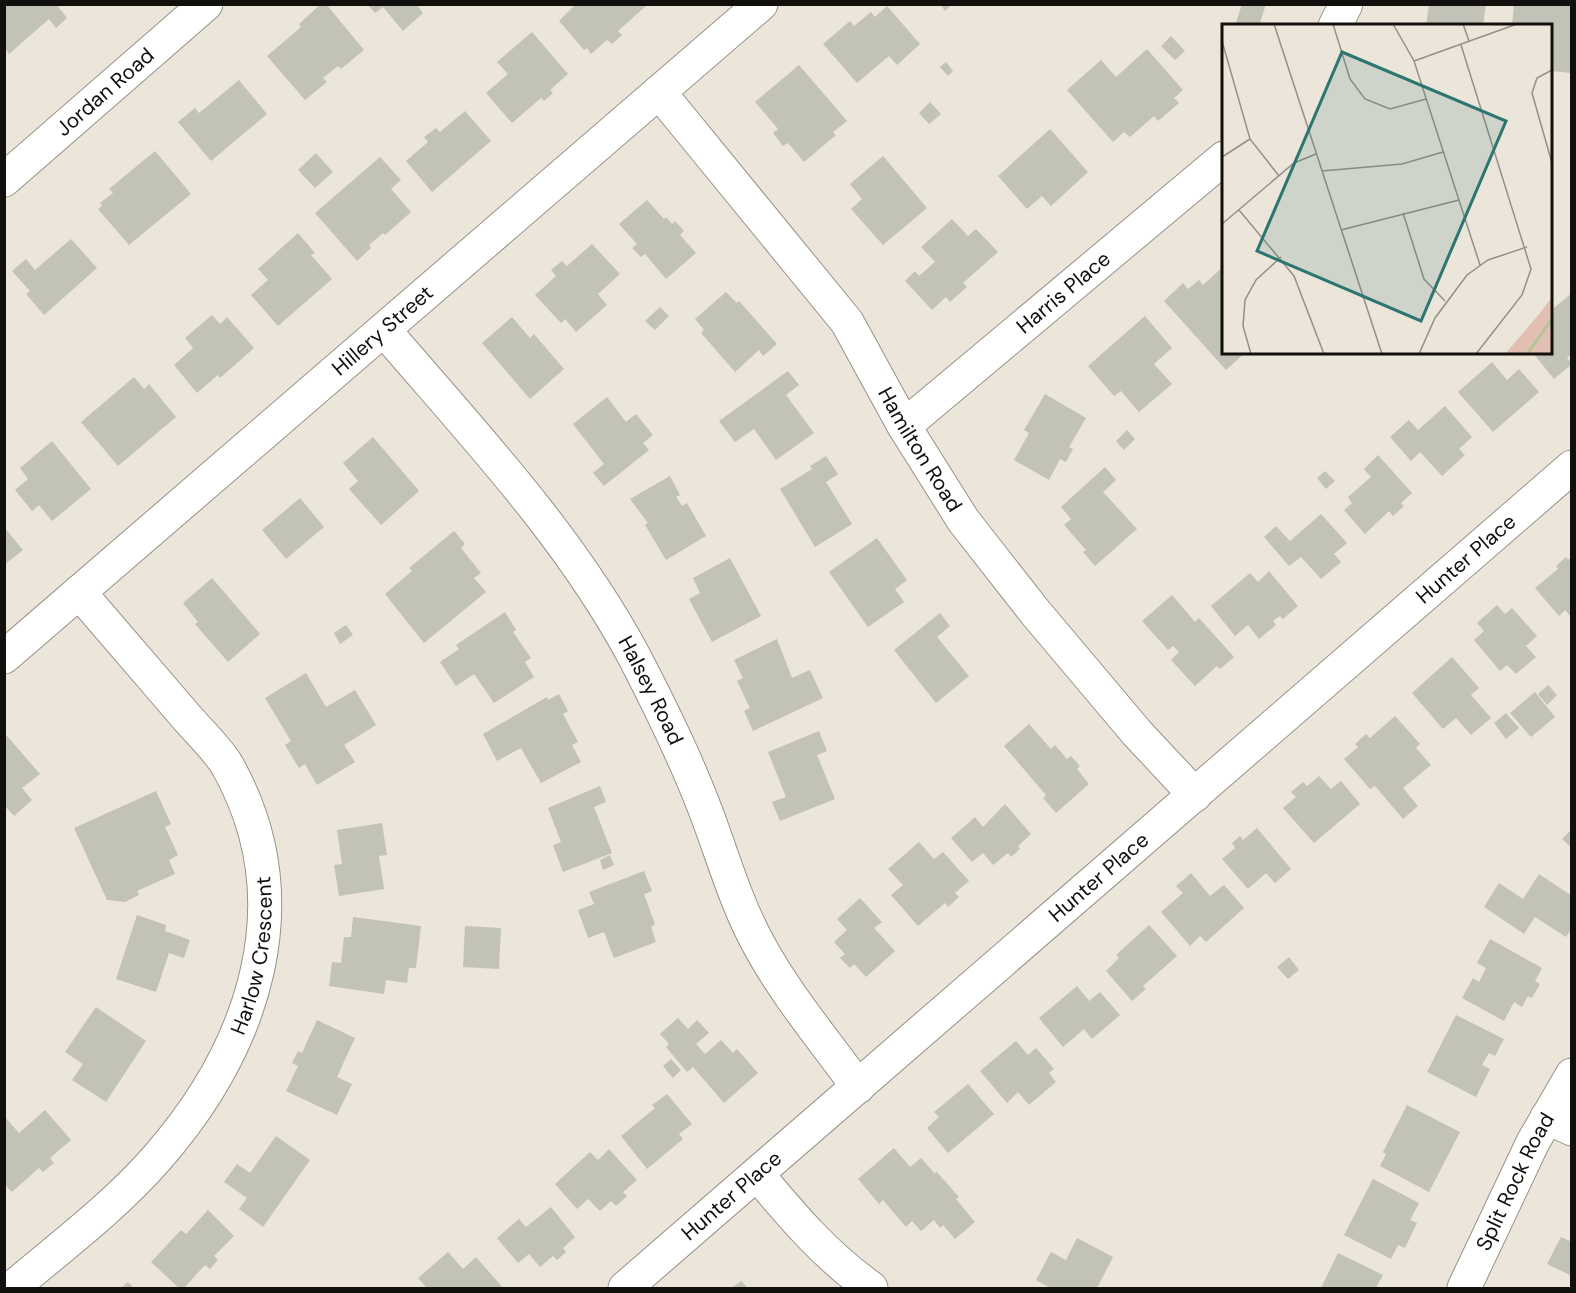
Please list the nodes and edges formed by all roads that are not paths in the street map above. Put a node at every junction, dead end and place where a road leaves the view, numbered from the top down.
1 (206, 4) edge
2 (761, 4) edge
3 (1346, 4) edge
4 (1336, 24) edge
5 (659, 92) junction
6 (1222, 160) edge
7 (4, 180) edge
8 (384, 330) junction
9 (904, 426) junction
10 (1572, 467) edge
11 (80, 592) junction
12 (4, 657) edge
13 (1195, 795) junction
14 (1572, 1075) edge
15 (858, 1087) junction
16 (1559, 1123) edge
17 (757, 1174) junction
18 (12, 1288) edge
19 (625, 1288) edge
20 (871, 1288) edge
21 (1464, 1288) edge

1 - 7 street, Jordan Road
2 - 5 street, Hillery Street
3 - 4 street
5 - 8 street, Hillery Street
5 - 9 street, Hamilton Road
6 - 9 street, Harris Place
8 - 11 street, Hillery Street
8 - 15 street, Halsey Road
9 - 13 street, Hamilton Road
10 - 13 street, Hunter Place
11 - 12 street, Hillery Street
11 - 18 street, Harlow Crescent
13 - 15 street, Hunter Place
14 - 16 street, Split Rock Road
15 - 17 street, Hunter Place
16 - 21 street, Split Rock Road
17 - 19 street, Hunter Place
17 - 20 street

